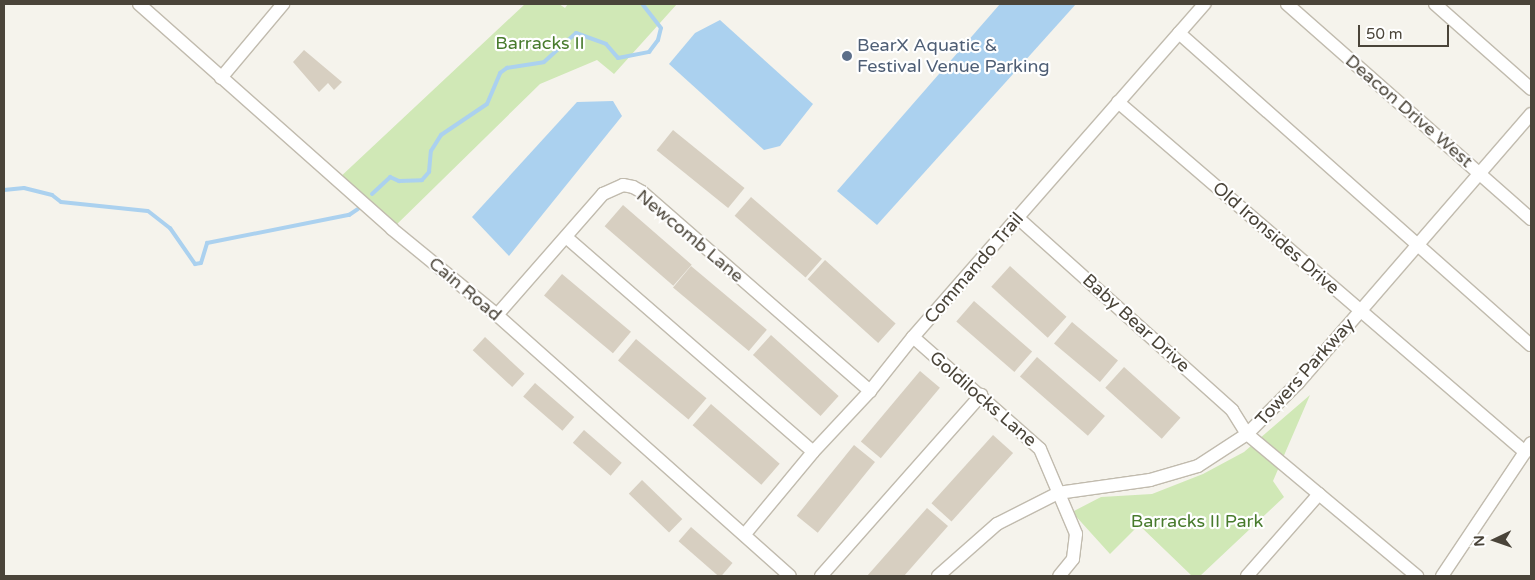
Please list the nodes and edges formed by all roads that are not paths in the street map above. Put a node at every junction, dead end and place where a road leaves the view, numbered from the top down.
1 (139, 4) edge
2 (283, 4) edge
3 (1205, 4) edge
4 (1287, 4) edge
5 (1434, 4) edge
6 (1179, 33) junction
7 (221, 78) junction
8 (1531, 89) edge
9 (1118, 102) junction
10 (1531, 114) edge
11 (1481, 174) junction
12 (1018, 218) junction
13 (1531, 219) edge
14 (566, 237) junction
15 (1419, 247) junction
16 (1360, 311) junction
17 (498, 315) junction
18 (913, 337) junction
19 (1531, 345) edge
20 (870, 391) junction
21 (981, 395) junction
22 (1247, 434) junction
23 (1528, 448) edge
24 (813, 452) junction
25 (1058, 492) junction
26 (1319, 494) junction
27 (745, 534) junction
28 (790, 576) edge
29 (820, 576) edge
30 (938, 576) edge
31 (1059, 576) edge
32 (1247, 576) edge
33 (1417, 576) edge
34 (1442, 576) edge

1 - 7 street, Cain Road
2 - 7 street
3 - 6 street, Commando Trail
4 - 11 street, Deacon Drive West
5 - 8 street
6 - 9 street, Commando Trail
6 - 15 street
7 - 17 street, Cain Road
9 - 12 street, Commando Trail
9 - 16 street, Old Ironsides Drive
10 - 11 street, Towers Parkway
11 - 13 street, Deacon Drive West
11 - 15 street, Towers Parkway
12 - 18 street, Commando Trail
12 - 22 street, Baby Bear Drive
14 - 17 street, Newcomb Lane
14 - 20 street, Newcomb Lane
14 - 24 street
15 - 16 street, Towers Parkway
15 - 19 street
16 - 22 street, Towers Parkway
16 - 23 street, Old Ironsides Drive
17 - 27 street, Cain Road
18 - 20 street, Commando Trail
18 - 21 street, Goldilocks Lane
20 - 24 street, Commando Trail
21 - 25 street, Goldilocks Lane
21 - 29 street
22 - 25 street, Towers Parkway
22 - 26 street, Baby Bear Drive
23 - 34 street
24 - 27 street, Commando Trail
25 - 30 street, Towers Parkway
25 - 31 street, Goldilocks Lane
26 - 32 street
26 - 33 street, Baby Bear Drive
27 - 28 street, Cain Road

